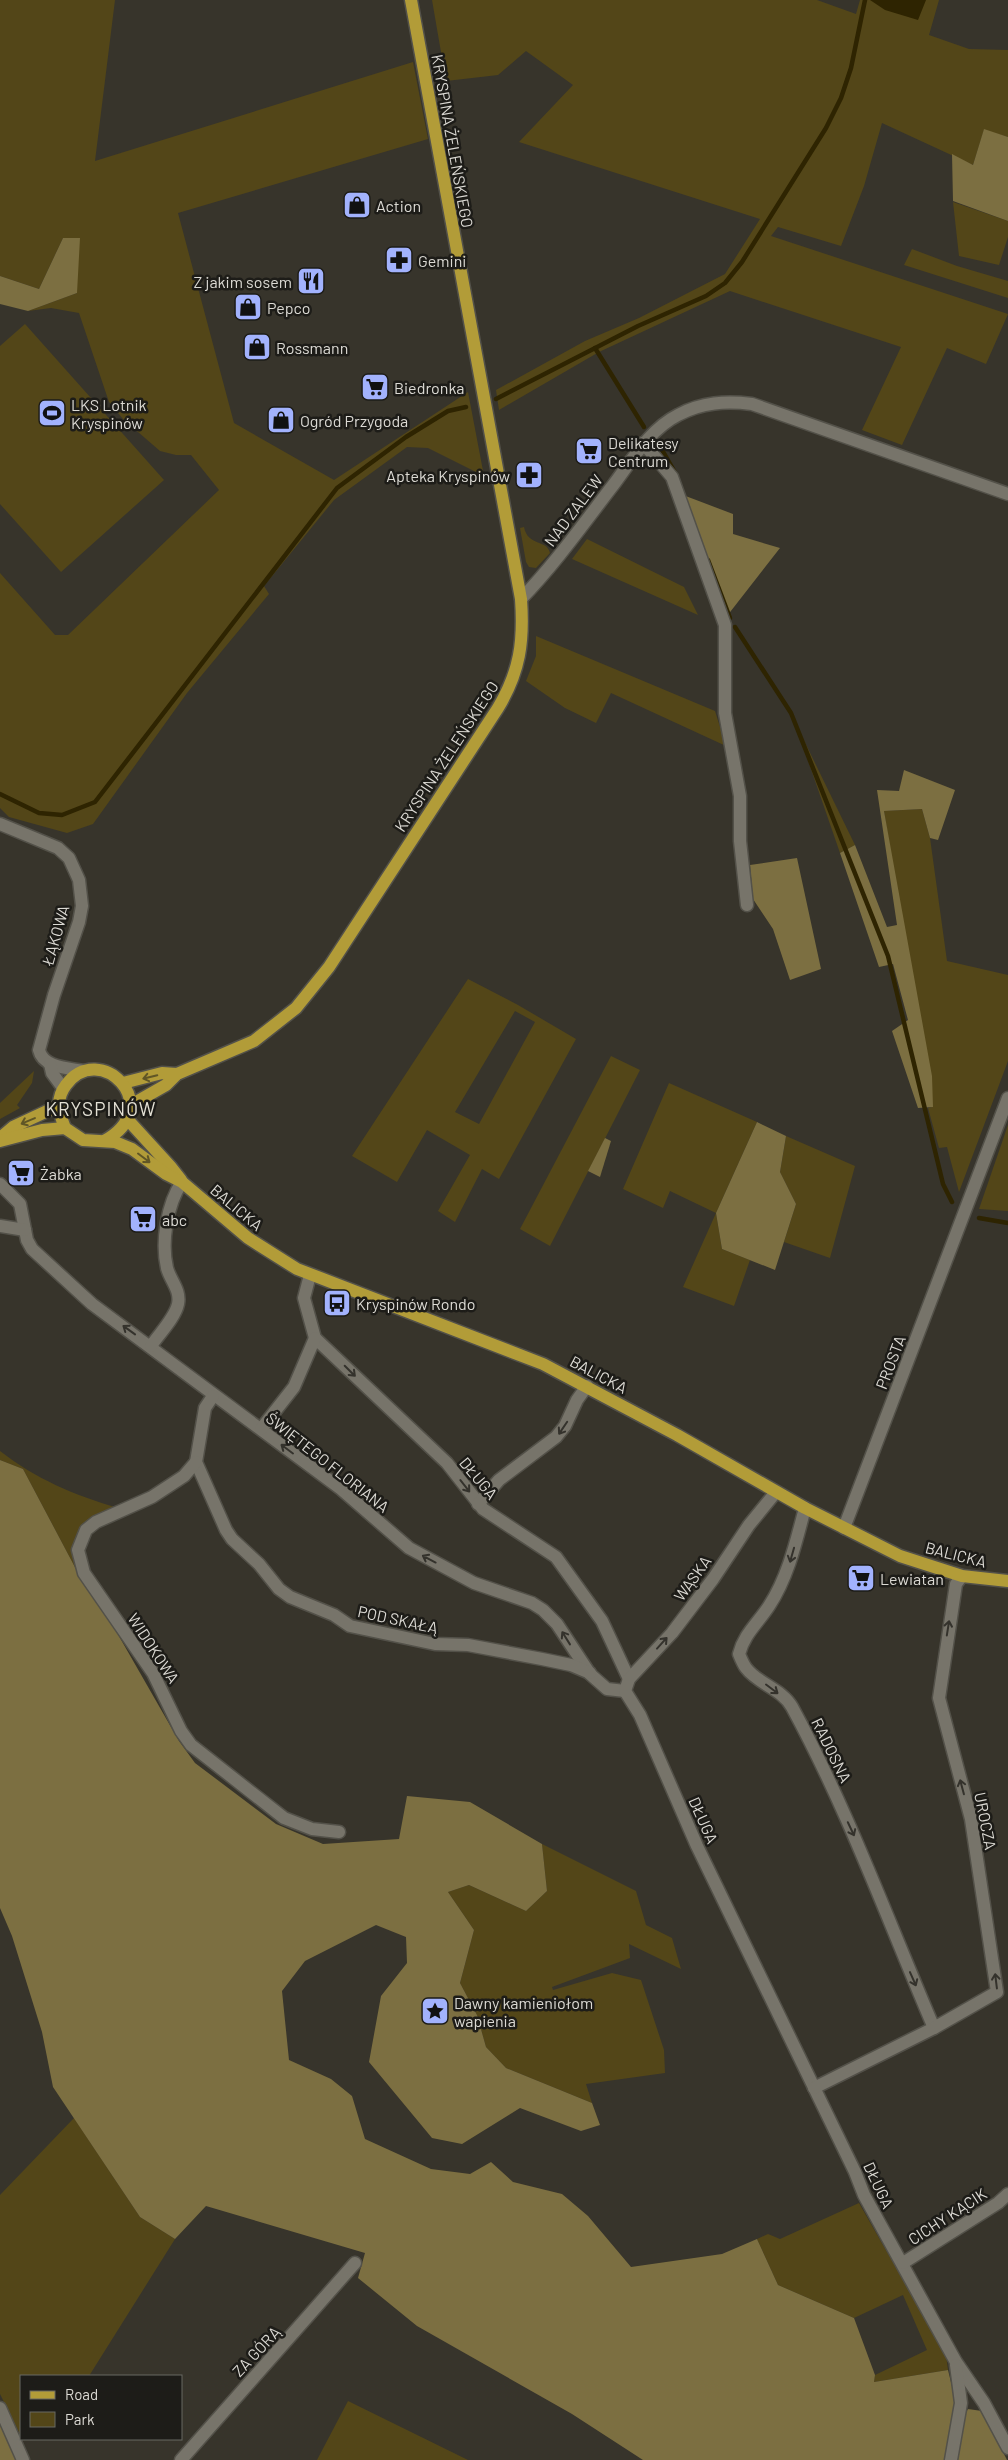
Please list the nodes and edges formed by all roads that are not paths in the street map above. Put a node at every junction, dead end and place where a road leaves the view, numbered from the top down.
1 (411, 0) edge
2 (646, 441) junction
3 (1008, 494) edge
4 (520, 599) junction
5 (0, 824) edge
6 (747, 905) dead end
7 (50, 1064) junction
8 (84, 1071) junction
9 (177, 1074) junction
10 (123, 1083) junction
11 (64, 1088) junction
12 (1008, 1098) edge
13 (131, 1105) junction
14 (58, 1106) junction
15 (128, 1120) junction
16 (65, 1128) junction
17 (0, 1140) edge
18 (104, 1141) junction
19 (182, 1182) junction
20 (0, 1184) edge
21 (0, 1226) edge
22 (25, 1230) junction
23 (310, 1275) junction
24 (315, 1338) junction
25 (151, 1346) junction
26 (587, 1386) junction
27 (213, 1396) junction
28 (261, 1429) junction
29 (196, 1462) junction
30 (776, 1492) junction
31 (478, 1504) junction
32 (804, 1508) junction
33 (844, 1528) junction
34 (962, 1576) junction
35 (1008, 1581) edge
36 (590, 1674) junction
37 (627, 1685) junction
38 (339, 1832) dead end
39 (934, 2028) junction
40 (814, 2088) junction
41 (1008, 2194) edge
42 (355, 2263) dead end
43 (903, 2263) junction
44 (956, 2362) junction
45 (961, 2403) junction
46 (984, 2403) junction
47 (0, 2408) edge
48 (1008, 2448) edge
49 (23, 2460) edge
50 (181, 2460) edge
51 (950, 2460) edge

1 - 4 main road, KRYSPINA ŻELEŃSKIEGO
2 - 3 street, NAD ZALEW
2 - 4 street, NAD ZALEW
2 - 6 street
4 - 9 main road, KRYSPINA ŻELEŃSKIEGO
5 - 7 street, ŁĄKOWA
7 - 8 street
7 - 11 street, ŁĄKOWA
8 - 10 main road
8 - 11 main road
9 -> 10 main road, KRYSPINA ŻELEŃSKIEGO
9 - 13 main road, KRYSPINA ŻELEŃSKIEGO
10 - 13 main road
11 - 14 main road
12 - 33 street, PROSTA
13 - 15 main road
14 - 16 main road
14 -> 17 main road
15 - 18 main road
15 - 19 main road, BALICKA
16 - 17 main road
16 - 18 main road
18 -> 19 main road, BALICKA
19 - 23 main road, BALICKA
19 - 25 street
20 - 22 street, ŚWIĘTEGO FLORIANA
21 - 22 street
25 -> 22 street, ŚWIĘTEGO FLORIANA
23 - 24 street
23 - 26 main road, BALICKA
24 - 28 street
24 -> 31 street, DŁUGA
25 - 27 street, ŚWIĘTEGO FLORIANA
26 - 30 main road, BALICKA
26 -> 31 street
27 - 28 street, ŚWIĘTEGO FLORIANA
27 - 29 street
36 -> 28 street, ŚWIĘTEGO FLORIANA
29 - 36 street, POD SKAŁĄ
29 - 38 street, WIDOKOWA
30 - 32 main road, BALICKA
37 -> 30 street, WĄSKA
31 - 37 street, DŁUGA
32 - 33 main road, BALICKA
32 -> 39 street, RADOSNA
33 - 34 main road, BALICKA
34 - 35 main road, BALICKA
39 -> 34 street, UROCZA
36 - 37 street, ŚWIĘTEGO FLORIANA
37 - 40 street, DŁUGA
39 - 40 street, UROCZA
40 - 43 street, DŁUGA
41 - 43 street, CICHY KĄCIK
42 - 50 street, ZA GÓRĄ
43 - 44 street, DŁUGA
44 - 45 street
44 - 46 street, DŁUGA
45 - 46 street
45 - 51 street
46 - 48 street, DŁUGA
47 - 49 street

